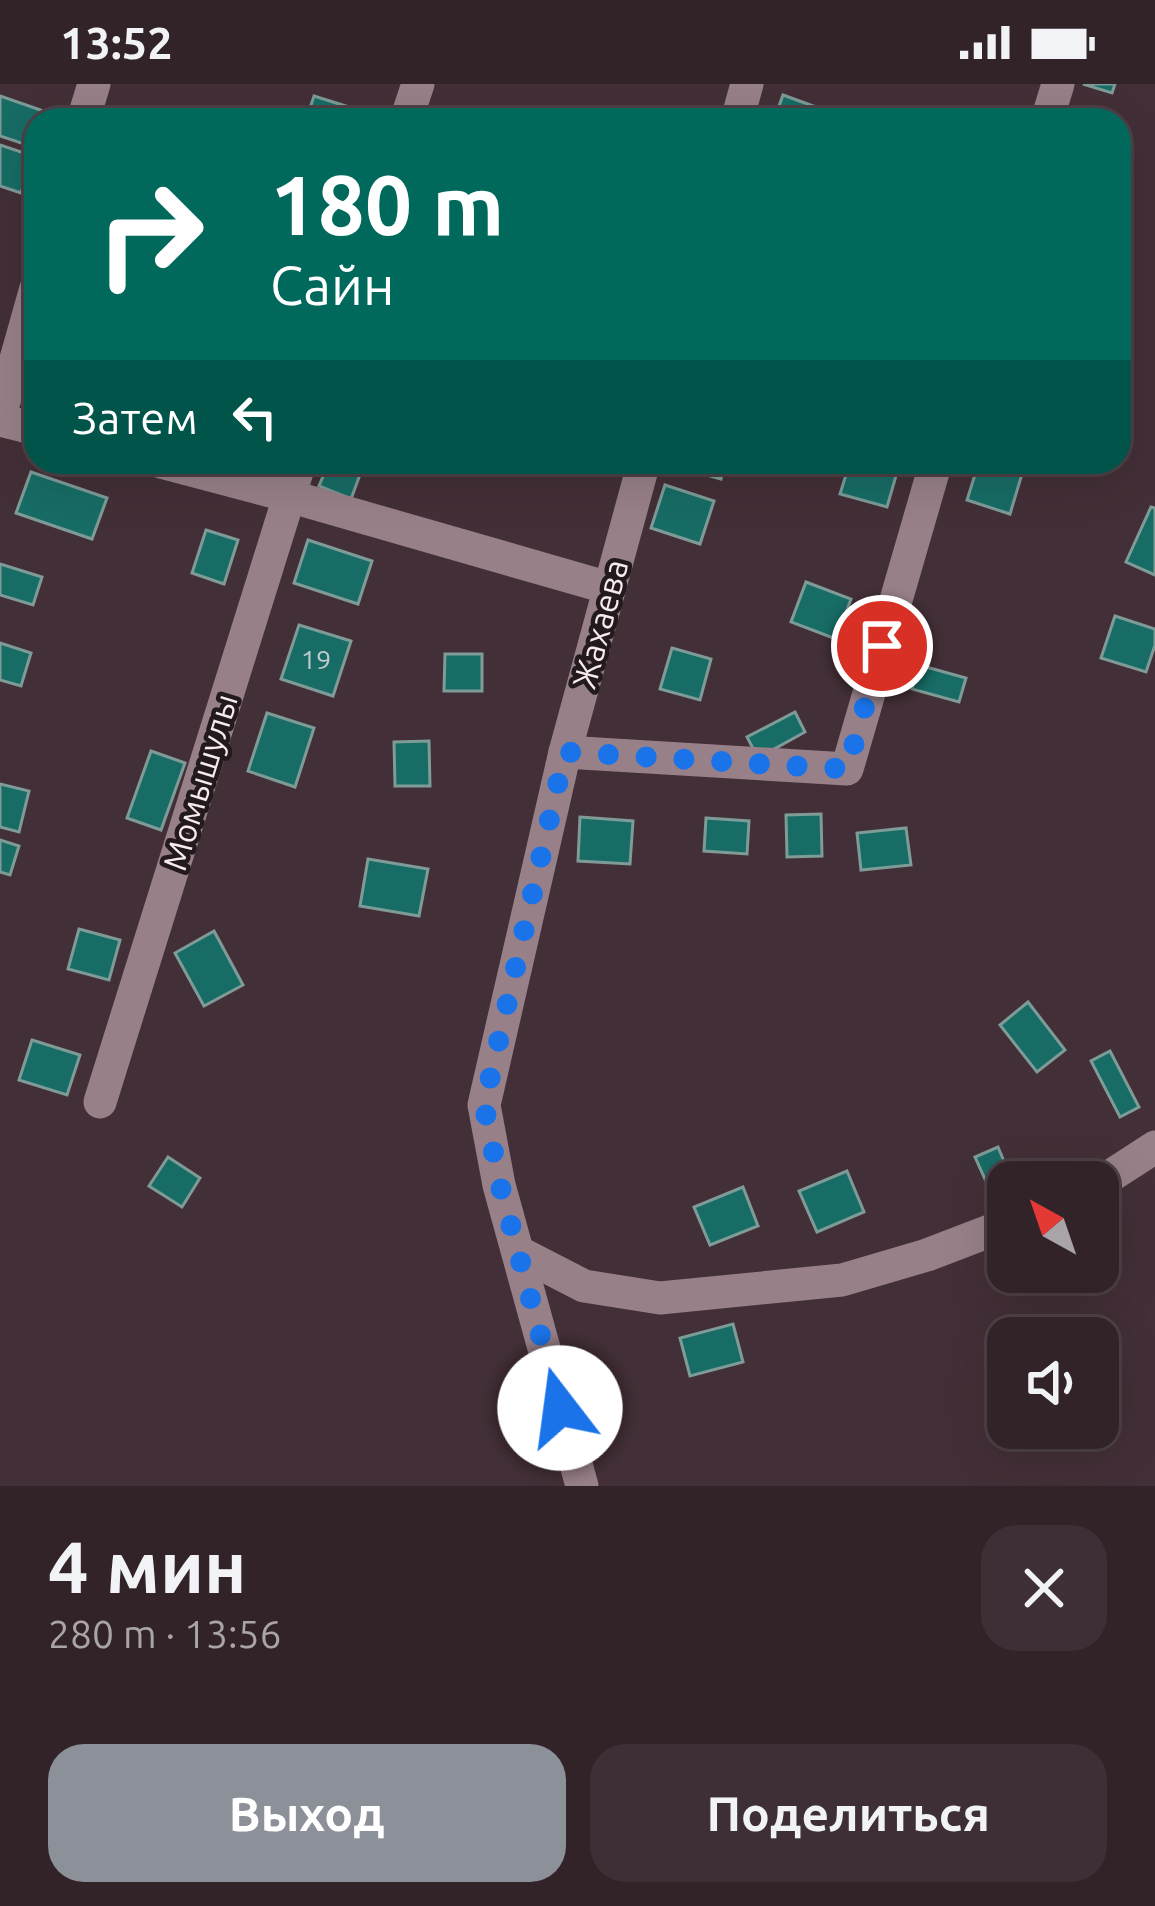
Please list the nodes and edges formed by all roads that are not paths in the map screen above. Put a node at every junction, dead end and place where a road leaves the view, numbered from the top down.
1 (24, 331) edge
2 (0, 418) edge
3 (206, 474) edge
4 (296, 474) edge
5 (641, 474) edge
6 (933, 474) edge
7 (289, 496) junction
8 (610, 588) junction
9 (565, 752) junction
10 (100, 1102) dead end
11 (1155, 1147) edge
12 (1119, 1170) edge
13 (987, 1232) edge
14 (518, 1252) junction
15 (582, 1486) edge

1 - 2 street
3 - 7 street
4 - 7 street, Момышулы
5 - 8 street, Жахаева
6 - 9 street
7 - 8 street
7 - 10 street, Момышулы
8 - 9 street, Жахаева
9 - 14 street, Жахаева
11 - 12 street
13 - 14 street
14 - 15 street, Жахаева

